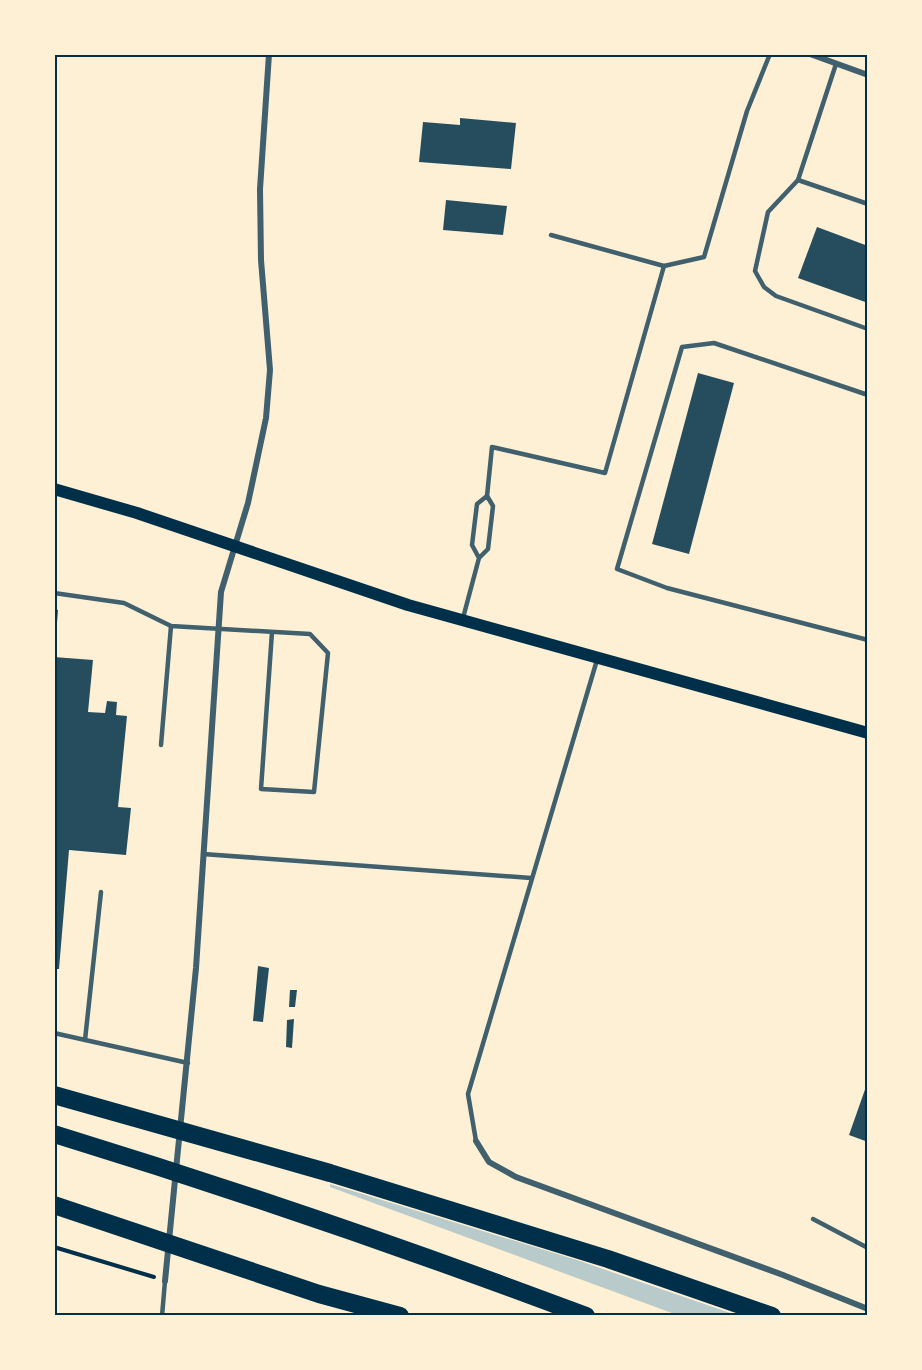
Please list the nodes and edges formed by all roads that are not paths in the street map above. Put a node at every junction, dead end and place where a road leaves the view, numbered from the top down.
1 (269, 54) edge
2 (770, 54) edge
3 (810, 54) edge
4 (836, 64) junction
5 (868, 75) edge
6 (798, 180) junction
7 (868, 204) edge
8 (551, 235) dead end
9 (664, 266) junction
10 (868, 329) edge
11 (868, 395) edge
12 (54, 489) edge
13 (487, 495) junction
14 (235, 547) junction
15 (479, 558) junction
16 (54, 593) edge
17 (462, 621) junction
18 (171, 626) junction
19 (218, 628) junction
20 (272, 632) junction
21 (868, 640) edge
22 (598, 657) junction
23 (868, 733) edge
24 (161, 746) dead end
25 (203, 854) junction
26 (531, 878) junction
27 (100, 892) dead end
28 (54, 1033) edge
29 (86, 1040) junction
30 (188, 1063) junction
31 (54, 1095) edge
32 (54, 1134) edge
33 (476, 1141) joint
34 (54, 1205) edge
35 (813, 1219) dead end
36 (868, 1248) edge
37 (165, 1281) joint
38 (319, 1294) junction
39 (868, 1310) edge
40 (162, 1316) edge
41 (350, 1316) edge
42 (400, 1316) edge
43 (586, 1316) edge
44 (772, 1316) edge

1 - 14 street
2 - 9 lane
3 - 4 street
4 - 5 street
4 - 6 lane
6 - 7 lane
6 - 10 lane
8 - 9 lane
9 - 13 lane
11 - 21 lane
12 - 14 main road
13 - 15 lane
13 - 15 lane
14 - 17 main road
14 - 19 street
15 - 17 lane
16 - 18 lane
17 - 22 main road
18 - 19 lane
18 - 24 lane
19 - 20 lane
19 - 25 street
20 - 20 lane
22 - 23 main road
22 - 26 lane
25 - 26 lane
25 - 30 street
26 - 33 lane
27 - 29 lane
28 - 29 lane
29 - 30 lane
30 - 37 street
31 - 44 highway
32 - 43 highway
33 - 39 street
34 - 38 highway
35 - 36 lane
37 - 40 lane
38 - 41 highway
38 - 42 highway

